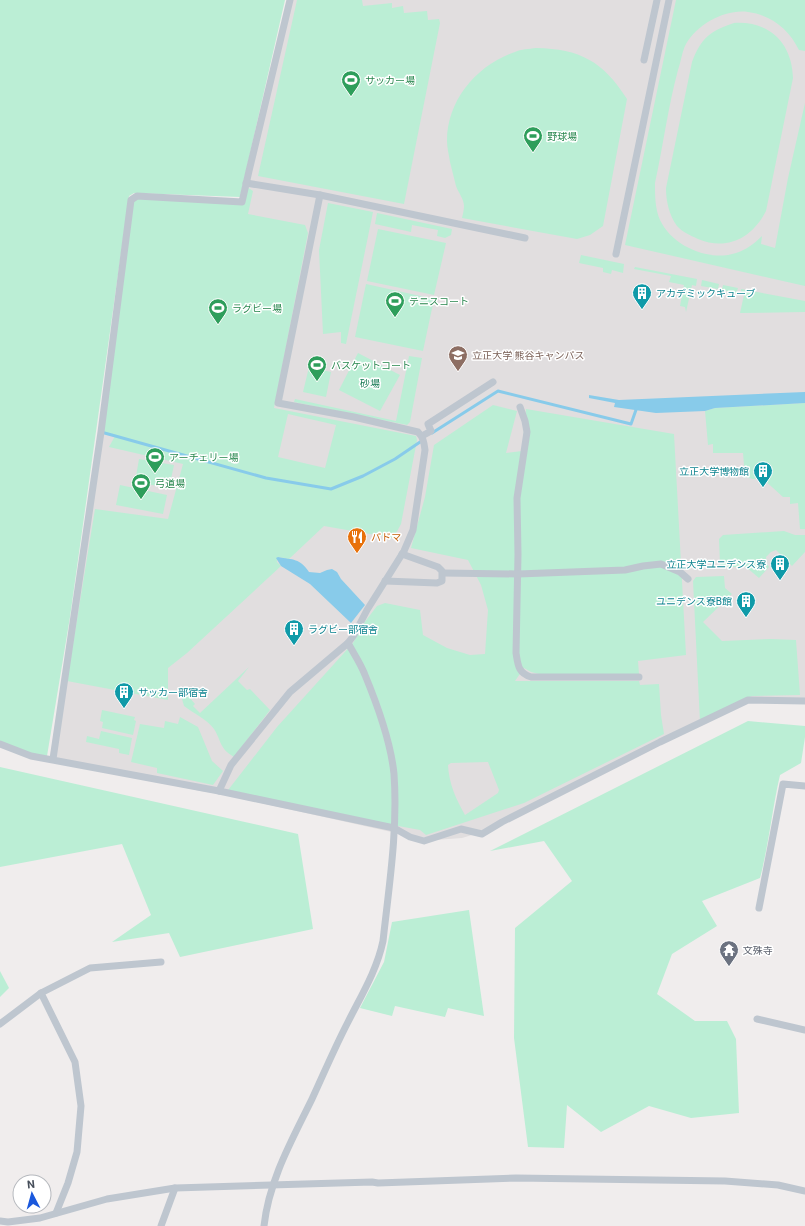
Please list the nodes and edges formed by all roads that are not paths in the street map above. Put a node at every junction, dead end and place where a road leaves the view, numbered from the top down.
1 (290, 0) edge
2 (657, 0) edge
3 (669, 0) edge
4 (644, 60) dead end
5 (246, 183) junction
6 (320, 195) junction
7 (525, 238) dead end
8 (616, 254) dead end
9 (493, 382) dead end
10 (520, 406) dead end
11 (422, 436) junction
12 (402, 554) junction
13 (443, 574) junction
14 (518, 574) junction
15 (688, 578) dead end
16 (385, 581) junction
17 (348, 643) junction
18 (639, 677) dead end
19 (805, 701) edge
20 (0, 744) edge
21 (53, 760) junction
22 (805, 786) edge
23 (219, 791) junction
24 (394, 828) junction
25 (758, 908) dead end
26 (161, 962) dead end
27 (41, 993) junction
28 (757, 1019) dead end
29 (0, 1024) edge
30 (805, 1030) edge
31 (273, 1184) junction
32 (175, 1188) junction
33 (805, 1191) edge
34 (56, 1213) junction
35 (0, 1221) edge
36 (160, 1226) edge
37 (264, 1226) edge

1 - 5 street
2 - 4 street
3 - 8 street
5 - 6 street
5 - 21 street
6 - 7 street
6 - 11 street
9 - 11 street
10 - 14 street
11 - 12 street
12 - 13 street
12 - 16 street
13 - 14 street
13 - 16 street
14 - 15 street
14 - 18 street
16 - 17 street
17 - 23 street
17 - 24 street
19 - 24 street
20 - 21 street
21 - 23 street
22 - 25 street
23 - 24 street
24 - 31 street
26 - 27 street
27 - 29 street
27 - 34 street
28 - 30 street
31 - 32 street
31 - 33 street
31 - 37 street
32 - 34 street
32 - 36 street
34 - 35 street

